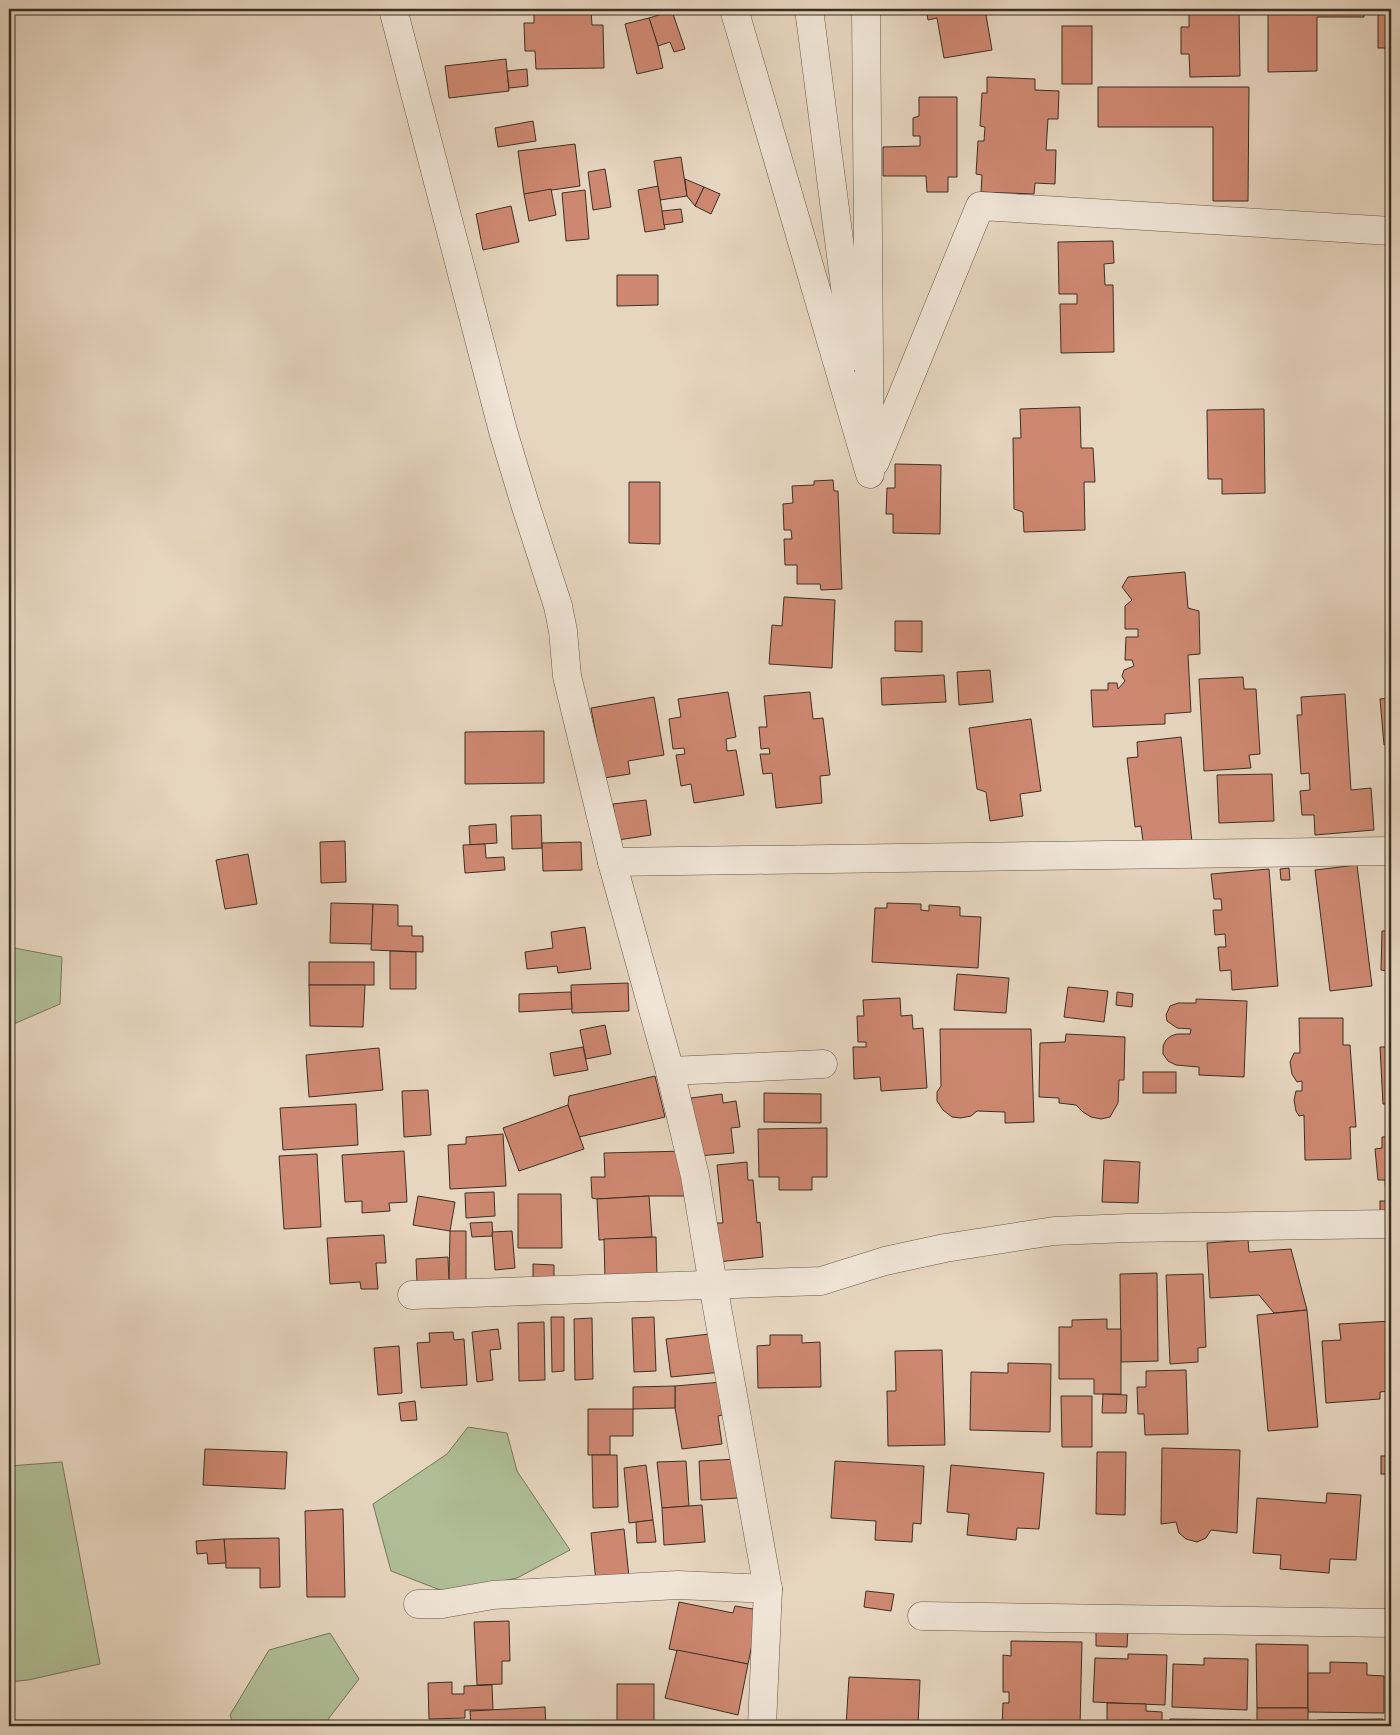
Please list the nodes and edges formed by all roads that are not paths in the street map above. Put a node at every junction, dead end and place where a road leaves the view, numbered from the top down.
1 (393, 9) edge
2 (734, 9) edge
3 (809, 9) edge
4 (866, 9) edge
5 (1391, 231) edge
6 (870, 474) junction
7 (1391, 851) edge
8 (612, 862) junction
9 (824, 1064) dead end
10 (670, 1071) junction
11 (1391, 1224) edge
12 (713, 1285) junction
13 (412, 1295) dead end
14 (768, 1589) junction
15 (418, 1604) dead end
16 (922, 1616) dead end
17 (1391, 1623) edge
18 (762, 1726) edge

1 - 8 street
2 - 6 street
3 - 6 street
4 - 6 street
5 - 6 street
7 - 8 street
8 - 10 street
9 - 10 street
10 - 12 street
11 - 12 street
12 - 13 street
12 - 14 street
14 - 15 street
14 - 18 street
16 - 17 street

